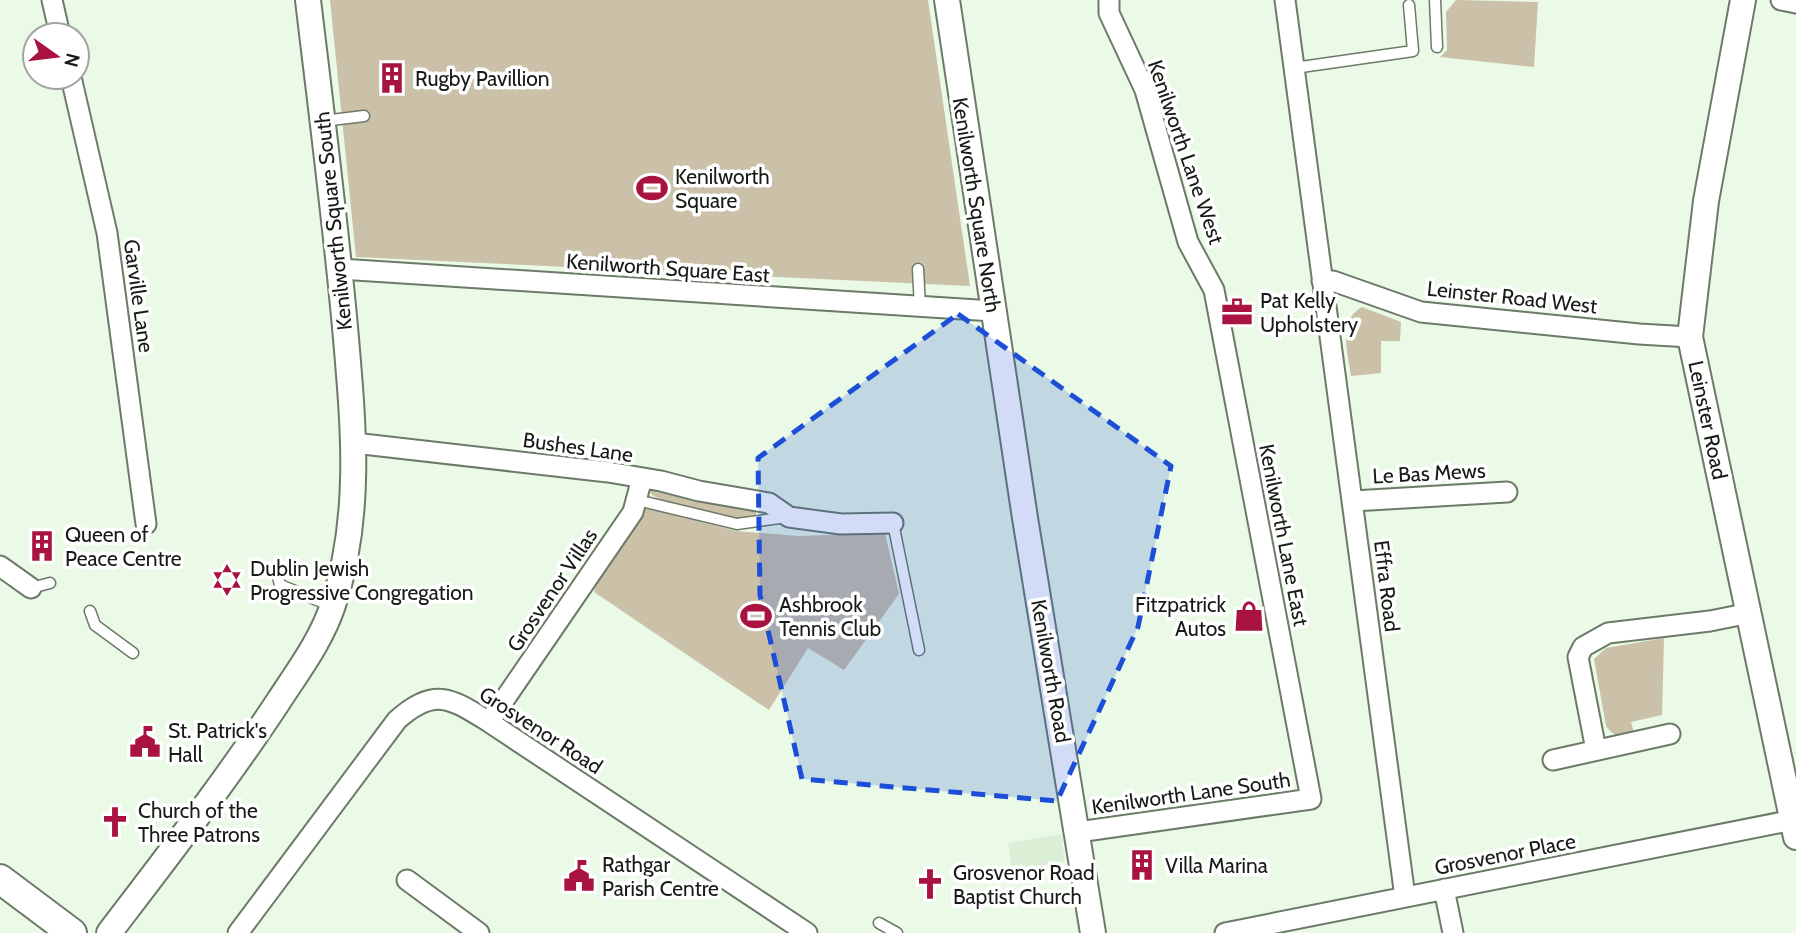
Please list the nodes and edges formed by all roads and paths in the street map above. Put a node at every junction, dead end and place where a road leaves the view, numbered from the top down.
1 (52, 0) edge
2 (308, 0) edge
3 (947, 0) edge
4 (1110, 0) edge
5 (1285, 0) edge
6 (1434, 0) edge
7 (1743, 0) edge
8 (1781, 0) edge
9 (1796, 3) edge
10 (1409, 5) dead end
11 (57, 21) edge
12 (1437, 47) dead end
13 (1294, 68) junction
14 (74, 91) edge
15 (364, 116) dead end
16 (323, 121) junction
17 (340, 269) junction
18 (918, 269) dead end
19 (1209, 279) joint
20 (1322, 281) junction
21 (919, 307) junction
22 (993, 311) junction
23 (1690, 337) junction
24 (1008, 410) joint
25 (354, 443) junction
26 (642, 478) junction
27 (1507, 492) dead end
28 (637, 500) junction
29 (1353, 501) junction
30 (789, 517) junction
31 (893, 523) joint
32 (146, 524) dead end
33 (0, 566) edge
34 (276, 569) dead end
35 (40, 585) dead end
36 (333, 607) junction
37 (90, 611) dead end
38 (1750, 613) junction
39 (919, 650) dead end
40 (133, 653) dead end
41 (489, 722) junction
42 (1670, 734) dead end
43 (1596, 750) junction
44 (1553, 760) dead end
45 (1311, 799) joint
46 (1794, 828) edge
47 (1078, 832) junction
48 (0, 879) edge
49 (407, 880) dead end
50 (1444, 889) junction
51 (1405, 897) junction
52 (878, 923) dead end
53 (72, 933) edge
54 (109, 933) edge
55 (239, 933) edge
56 (479, 933) edge
57 (807, 933) edge
58 (897, 933) edge
59 (1093, 933) edge
60 (1226, 933) edge
61 (1453, 933) edge

1 - 11 street
2 - 16 street, Kenilworth Square South
3 - 22 street, Kenilworth Square North
4 - 19 street, Kenilworth Lane West
5 - 13 street
6 - 12 lane
7 - 23 street, Leinster Road
8 - 9 street
10 - 13 lane
13 - 20 street
14 - 32 street, Garville Lane
15 - 16 lane
16 - 17 street, Kenilworth Square South
17 - 21 street, Kenilworth Square East
17 - 25 street, Kenilworth Square South
18 - 21 lane
19 - 45 street, Kenilworth Lane East
20 - 23 street, Leinster Road West
20 - 29 street, Effra Road
21 - 22 street, Kenilworth Square East
22 - 24 street, Kenilworth Square North
23 - 38 street, Leinster Road
24 - 47 street, Kenilworth Road
25 - 26 street, Bushes Lane
25 - 36 street, Kenilworth Square South
26 - 28 street, Grosvenor Villas
26 - 30 street, Bushes Lane
27 - 29 street, Le Bas Mews
28 - 30 lane, Bushes Lane
28 - 41 street, Grosvenor Villas
29 - 51 street, Effra Road
30 - 31 street, Bushes Lane
31 - 39 lane, Bushes Lane
33 - 35 street
34 - 36 lane
36 - 54 street, Kenilworth Square South
37 - 40 lane
38 - 43 street
38 - 46 street, Leinster Road
41 - 55 street, Grosvenor Road
41 - 57 street, Grosvenor Road
42 - 43 street
43 - 44 street
45 - 47 street, Kenilworth Lane South
46 - 50 street, Grosvenor Place
47 - 59 street, Kenilworth Road
48 - 53 main road
49 - 56 street
50 - 51 street, Grosvenor Place
50 - 61 street
51 - 60 street, Grosvenor Place
52 - 58 lane

